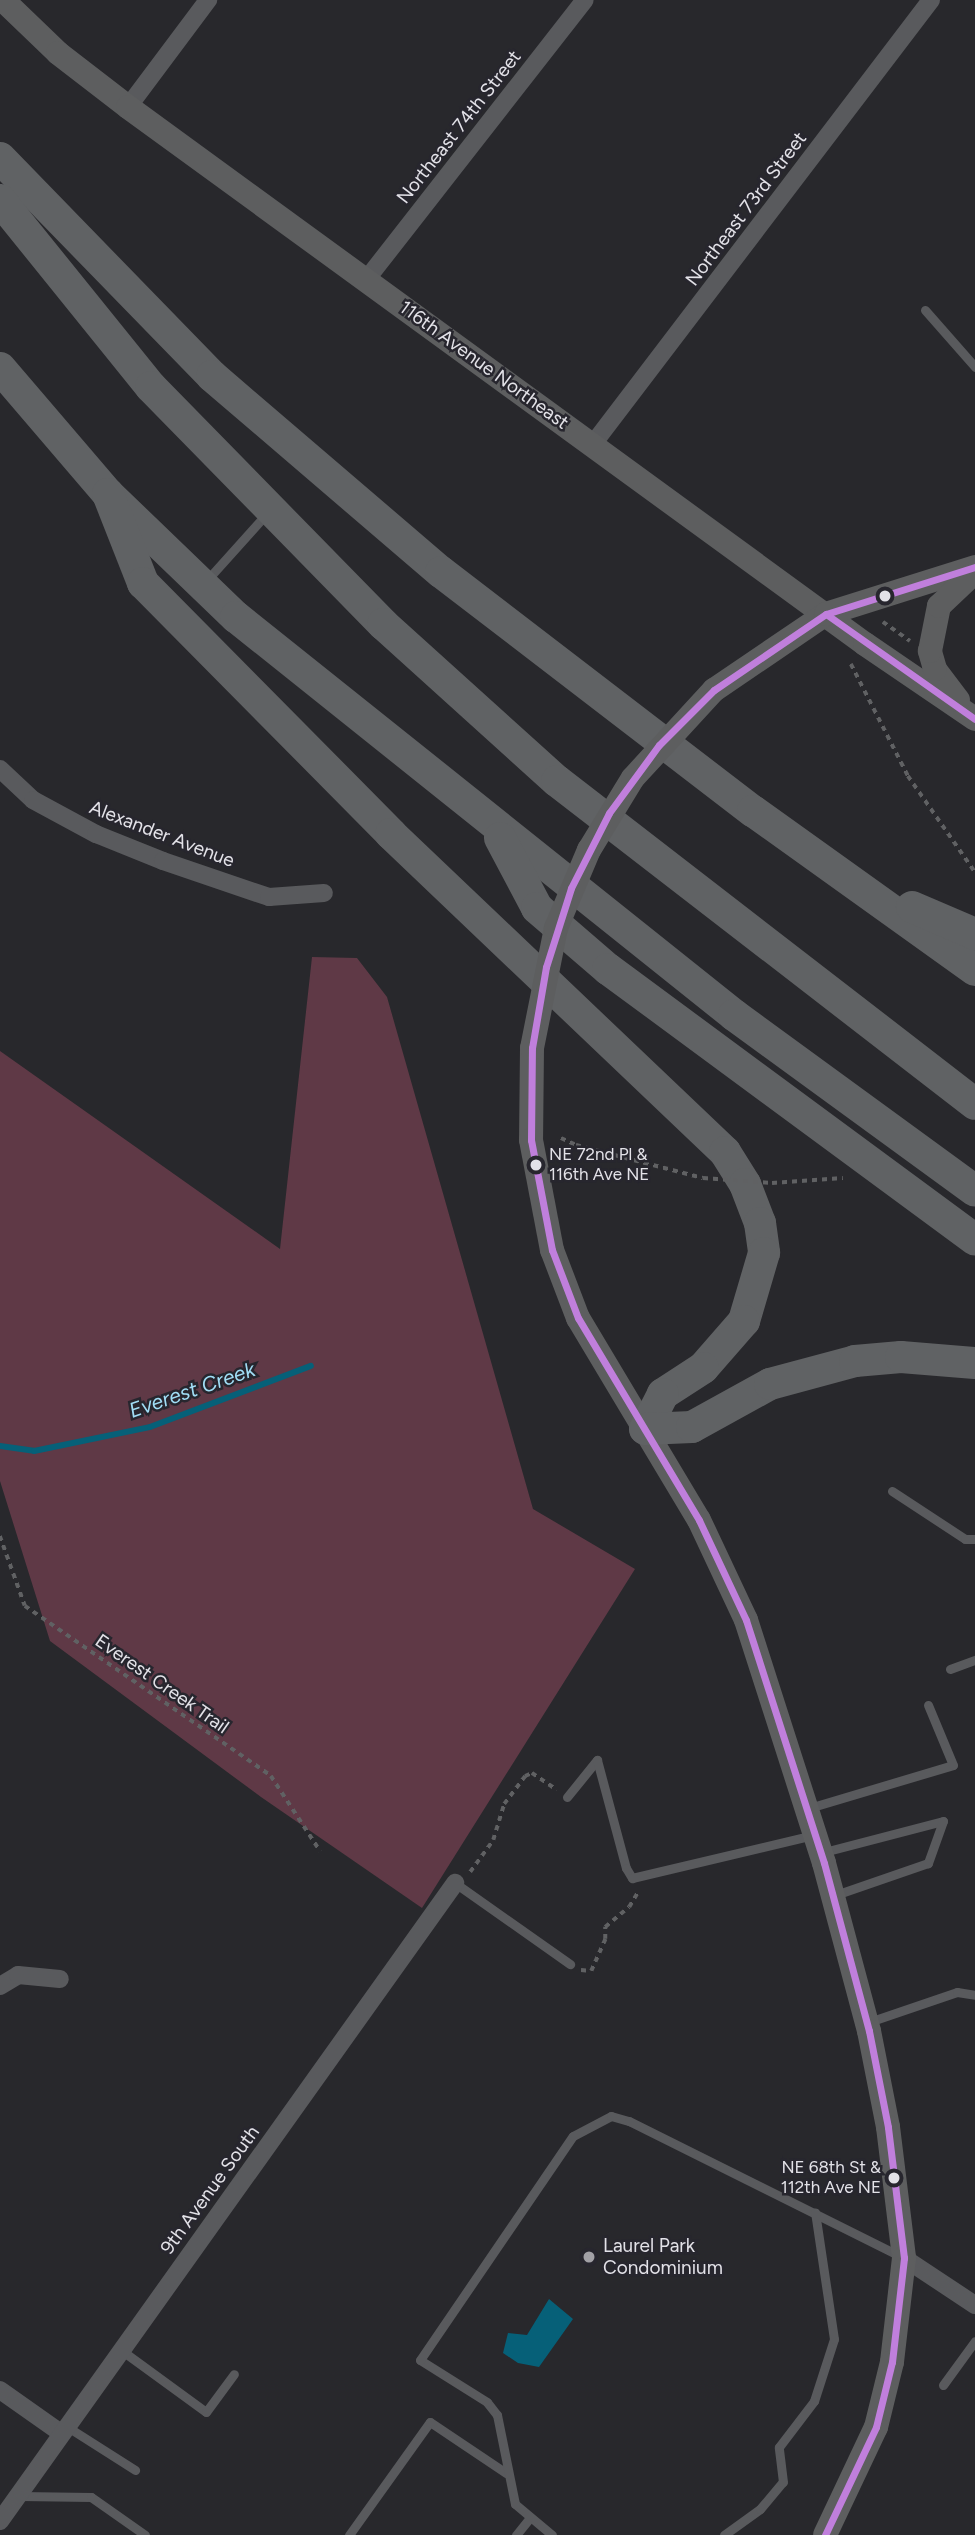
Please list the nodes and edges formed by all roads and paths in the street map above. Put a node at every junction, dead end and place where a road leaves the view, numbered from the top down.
1 (3, 0) edge
2 (208, 0) edge
3 (585, 0) edge
4 (931, 0) edge
5 (128, 107) junction
6 (0, 158) edge
7 (0, 200) edge
8 (366, 280) junction
9 (925, 310) dead end
10 (975, 367) edge
11 (0, 368) edge
12 (593, 444) junction
13 (108, 494) junction
14 (268, 511) junction
15 (975, 566) edge
16 (975, 572) edge
17 (201, 586) junction
18 (826, 614) junction
19 (883, 622) dead end
20 (911, 642) dead end
21 (850, 662) dead end
22 (972, 717) edge
23 (0, 769) edge
24 (495, 828) junction
25 (825, 863) junction
26 (975, 872) edge
27 (324, 893) dead end
28 (975, 934) edge
29 (975, 970) edge
30 (975, 1104) edge
31 (561, 1138) dead end
32 (843, 1178) dead end
33 (975, 1191) edge
34 (975, 1240) edge
35 (975, 1363) edge
36 (645, 1429) junction
37 (892, 1491) dead end
38 (0, 1536) edge
39 (975, 1539) edge
40 (0, 1552) edge
41 (6, 1553) junction
42 (975, 1660) edge
43 (950, 1669) dead end
44 (928, 1705) dead end
45 (567, 1797) joint
46 (807, 1809) junction
47 (818, 1844) junction
48 (320, 1851) dead end
49 (649, 1874) junction
50 (454, 1883) junction
51 (833, 1895) junction
52 (570, 1964) joint
53 (60, 1979) dead end
54 (0, 1986) edge
55 (975, 1995) edge
56 (867, 2023) junction
57 (816, 2212) junction
58 (904, 2259) junction
59 (975, 2305) edge
60 (975, 2341) edge
61 (121, 2350) junction
62 (234, 2374) dead end
63 (943, 2385) dead end
64 (0, 2390) edge
65 (64, 2430) junction
66 (135, 2470) dead end
67 (506, 2473) junction
68 (18, 2496) junction
69 (529, 2519) junction
70 (0, 2521) edge
71 (145, 2535) edge
72 (349, 2535) edge
73 (516, 2535) edge
74 (551, 2535) edge
75 (724, 2535) edge
76 (825, 2535) edge

1 - 5 main road, 116th Avenue Northeast
2 - 5 street
3 - 8 street, Northeast 74th Street
4 - 12 street, Northeast 73rd Street
5 - 8 main road, 116th Avenue Northeast
6 - 25 highway
7 - 14 highway
8 - 12 main road, 116th Avenue Northeast
9 - 10 lane
11 - 13 highway
12 - 18 main road, 116th Avenue Northeast
13 - 17 highway
13 - 36 highway
14 - 17 lane
14 - 30 highway
15 - 18 main road
16 - 22 main road
17 - 24 highway
18 - 22 main road, 116th Avenue Northeast
18 - 36 main road, bridge
19 - 20 path
21 - 26 path
23 - 27 street, Alexander Avenue
24 - 33 highway
24 - 34 highway
25 - 28 highway
25 - 29 highway
31 - 32 path, bridge
35 - 36 highway
36 - 46 main road
37 - 39 lane
38 - 41 path, Everest Creek Trail
40 - 41 path
41 - 48 path, Everest Creek Trail
42 - 43 lane
44 - 46 lane
45 - 49 lane
45 - 50 path
46 - 47 main road
47 - 49 lane
47 - 51 main road
47 - 51 lane
49 - 52 path
50 - 52 lane
50 - 61 street, 9th Avenue South
51 - 56 main road
53 - 54 street
55 - 56 lane
56 - 58 main road
57 - 58 lane
57 - 67 lane
57 - 75 lane
58 - 59 street
58 - 76 main road
60 - 63 lane
61 - 62 lane
61 - 65 street, 9th Avenue South
64 - 65 street
65 - 66 lane
65 - 68 street, 9th Avenue South
67 - 69 lane
67 - 72 lane
68 - 70 street, 9th Avenue South
68 - 71 lane
69 - 73 lane
69 - 74 lane

